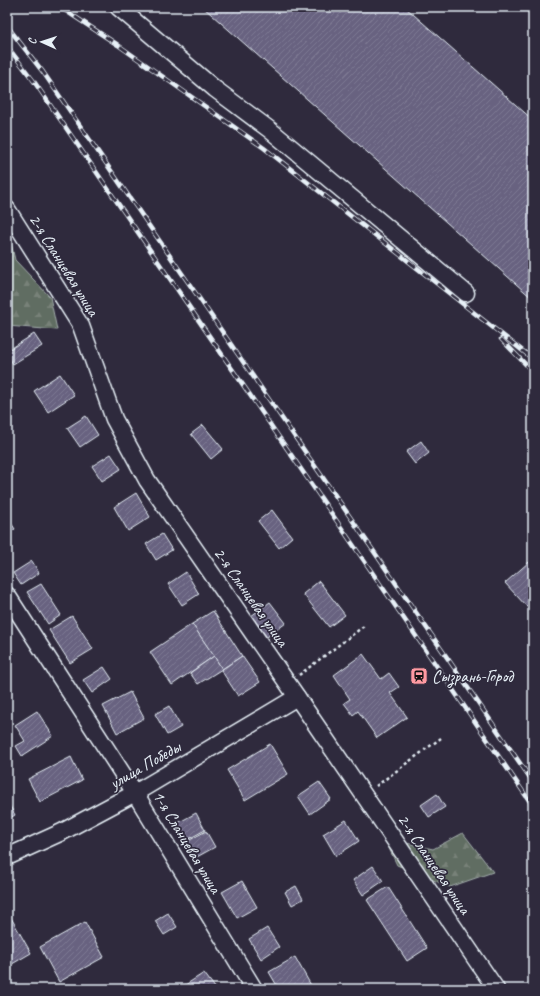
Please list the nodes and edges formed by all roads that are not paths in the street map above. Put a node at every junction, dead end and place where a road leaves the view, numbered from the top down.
1 (118, 7) edge
2 (7, 209) edge
3 (466, 293) dead end
4 (7, 594) edge
5 (297, 697) junction
6 (135, 793) junction
7 (7, 857) edge
8 (254, 989) edge
9 (496, 989) edge

1 - 3 street
2 - 5 street, 2-я Сланцевая улица
4 - 6 street, 1-я Сланцевая улица
5 - 6 street, улица Победы
5 - 9 street, 2-я Сланцевая улица
6 - 7 street, улица Победы
6 - 8 street, 1-я Сланцевая улица

